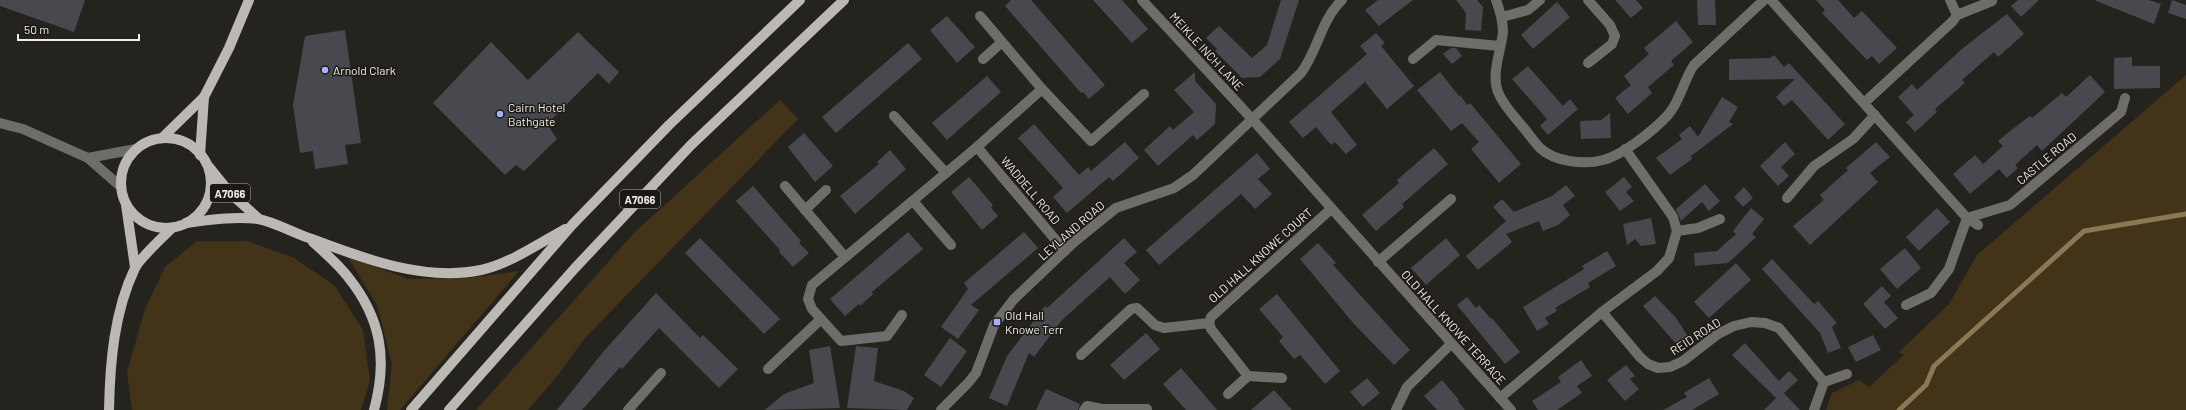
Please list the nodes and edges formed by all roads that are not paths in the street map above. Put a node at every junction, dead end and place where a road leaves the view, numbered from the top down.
1 (249, 0) edge
2 (800, 0) edge
3 (844, 0) edge
4 (1142, 0) edge
5 (1342, 0) edge
6 (1496, 0) edge
7 (1540, 0) edge
8 (1588, 0) edge
9 (1764, 0) edge
10 (1771, 0) edge
11 (1950, 0) edge
12 (1992, 1) dead end
13 (1957, 15) junction
14 (980, 16) dead end
15 (1502, 18) junction
16 (1002, 42) junction
17 (1500, 46) junction
18 (983, 59) dead end
19 (1413, 59) dead end
20 (1588, 63) dead end
21 (1042, 89) junction
22 (1144, 94) dead end
23 (204, 97) junction
24 (2125, 98) dead end
25 (1864, 103) junction
26 (1875, 115) junction
27 (894, 116) dead end
28 (1253, 120) junction
29 (0, 122) edge
30 (162, 138) junction
31 (977, 147) junction
32 (136, 149) junction
33 (1625, 149) junction
34 (88, 158) junction
35 (203, 159) junction
36 (946, 173) junction
37 (785, 186) dead end
38 (120, 187) junction
39 (826, 190) dead end
40 (1787, 198) dead end
41 (1451, 199) dead end
42 (913, 201) junction
43 (126, 205) junction
44 (1331, 209) junction
45 (805, 210) junction
46 (1967, 218) junction
47 (1720, 219) dead end
48 (259, 220) junction
49 (186, 223) junction
50 (572, 225) junction
51 (1978, 225) dead end
52 (172, 228) junction
53 (1677, 231) junction
54 (310, 239) junction
55 (951, 245) dead end
56 (1065, 251) junction
57 (845, 257) junction
58 (1378, 262) junction
59 (135, 267) junction
60 (1906, 305) dead end
61 (1602, 312) junction
62 (902, 315) dead end
63 (821, 319) junction
64 (1209, 323) junction
65 (1451, 344) junction
66 (1081, 355) dead end
67 (768, 369) dead end
68 (661, 373) dead end
69 (1847, 374) dead end
70 (1248, 376) junction
71 (1282, 378) dead end
72 (1824, 382) junction
73 (1228, 394) dead end
74 (1500, 398) junction
75 (1147, 409) dead end
76 (109, 410) edge
77 (374, 410) edge
78 (411, 410) edge
79 (449, 410) edge
80 (628, 410) edge
81 (941, 410) edge
82 (1084, 410) edge
83 (1396, 410) edge
84 (1511, 410) edge
85 (1814, 410) edge

1 - 23 main road
2 - 50 main road, A7066
3 - 79 main road, A7066
4 - 28 street, MEIKLE INCH LANE
5 - 28 street, LEYLAND ROAD
6 - 15 street
7 - 15 street
8 - 20 street
9 - 33 street
10 - 25 street
11 - 13 street
12 - 13 street
13 - 25 street
14 - 16 street
15 - 17 street
16 - 18 street
16 - 21 street
17 - 19 street
17 - 33 street
21 - 22 street
21 - 31 street
23 - 30 main road
23 - 35 main road
24 - 46 street, CASTLE ROAD
25 - 26 street
26 - 40 street
26 - 46 street
27 - 36 street
28 - 44 street, OLD HALL KNOWE TERRACE
28 - 56 street, LEYLAND ROAD
29 - 34 street
30 - 32 main road
30 - 35 main road
31 - 36 street
31 - 56 street, WADDELL ROAD
32 - 34 street
32 - 38 main road
33 - 53 street
34 - 38 street
35 - 48 main road, A7066
35 - 49 main road
36 - 42 street
37 - 45 street
38 - 43 main road
39 - 45 street
41 - 58 street
42 - 55 street
42 - 57 street
43 - 52 main road
43 - 59 main road
44 - 58 street, OLD HALL KNOWE TERRACE
44 - 64 street, OLD HALL KNOWE COURT
45 - 57 street
46 - 51 street
46 - 60 street
47 - 53 street
48 - 49 main road, A7066
48 - 54 main road, A7066
49 - 52 main road
50 - 54 main road, A7066
50 - 78 main road, A7066
52 - 59 main road
53 - 61 street
54 - 77 main road, A7066
56 - 81 street, LEYLAND ROAD
57 - 63 street
58 - 65 street, OLD HALL KNOWE TERRACE
59 - 76 main road
61 - 72 street, REID ROAD
61 - 74 street
62 - 63 street
63 - 67 street
64 - 66 street
64 - 70 street
65 - 74 street, OLD HALL KNOWE TERRACE
65 - 83 street
68 - 80 street
69 - 72 street
70 - 71 street
70 - 73 street
72 - 85 street
74 - 84 street, OLD HALL KNOWE TERRACE
75 - 82 street

